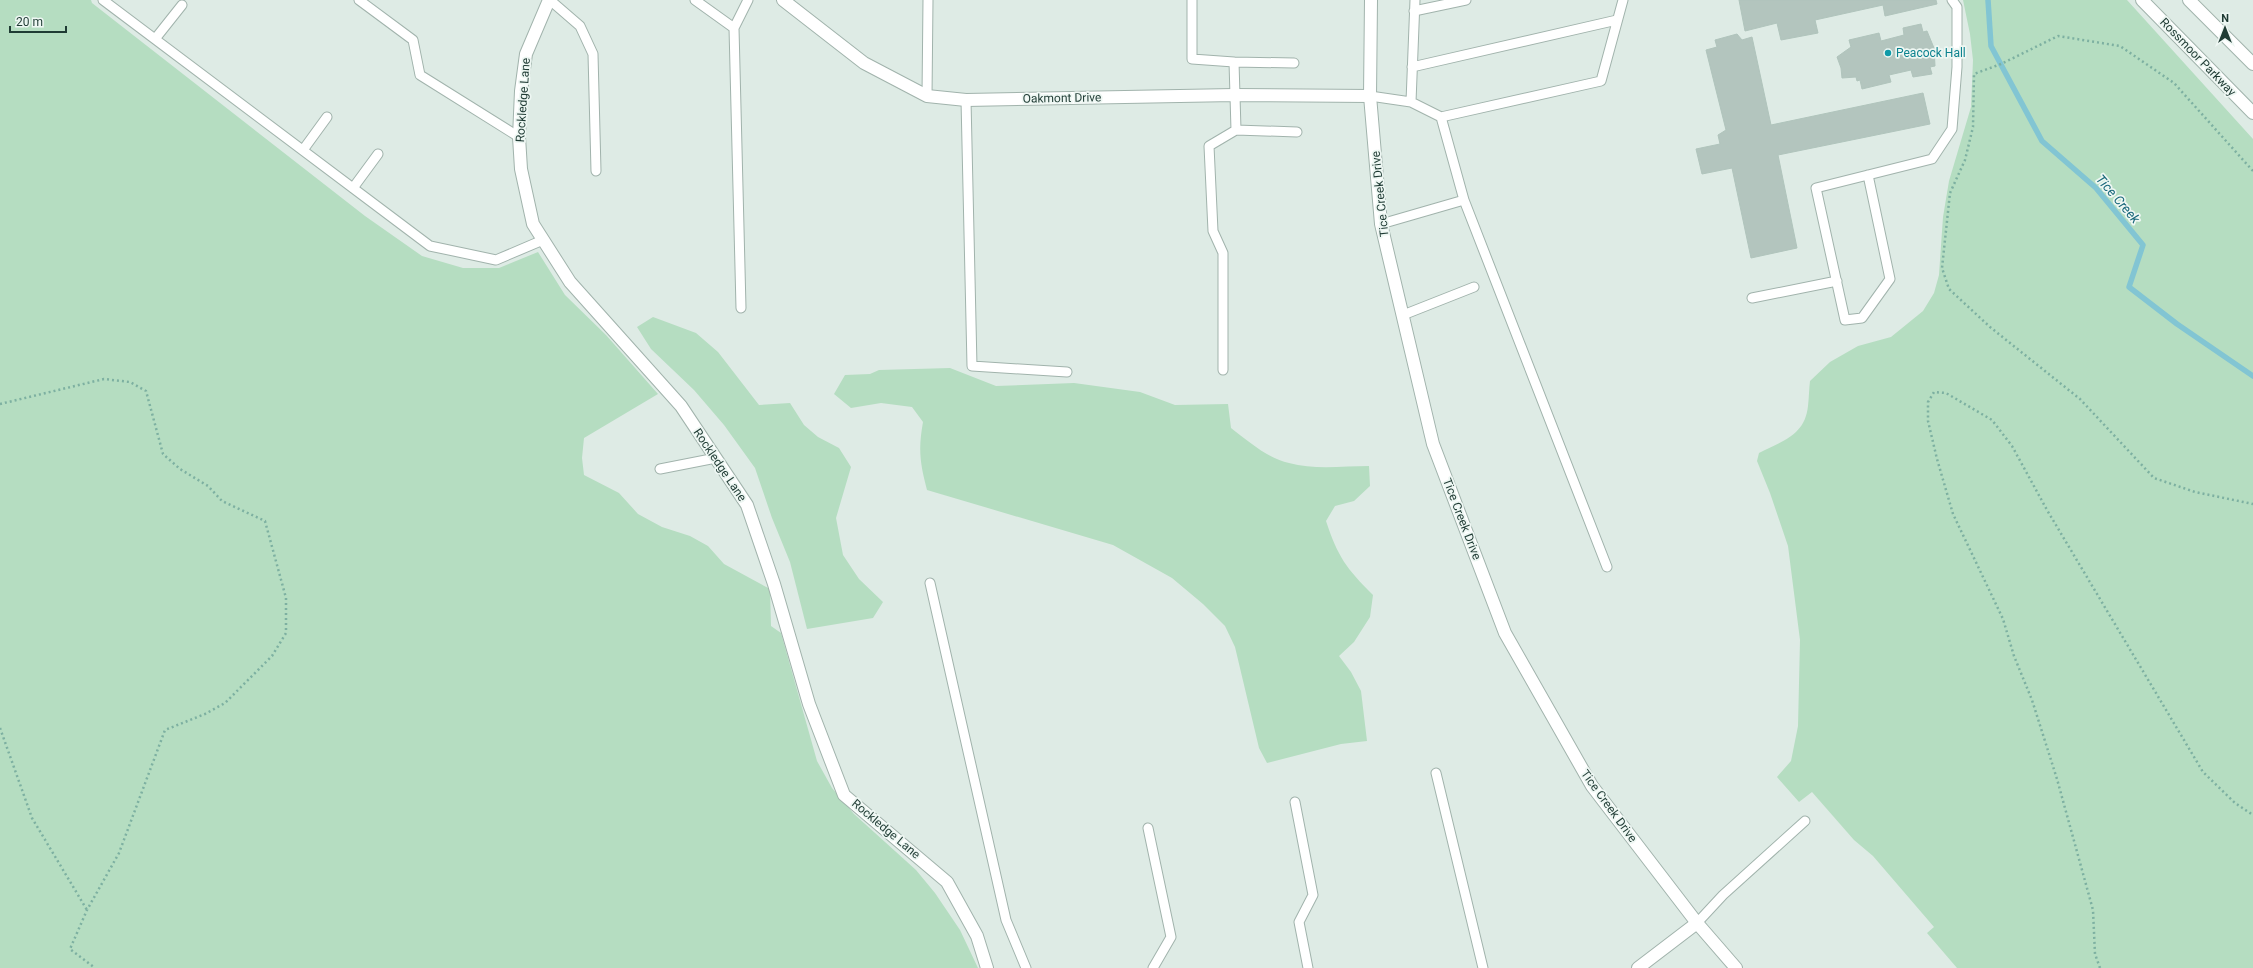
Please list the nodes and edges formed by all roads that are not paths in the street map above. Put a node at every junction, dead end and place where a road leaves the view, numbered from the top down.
1 (103, 0) edge
2 (359, 0) edge
3 (549, 0) edge
4 (695, 0) edge
5 (748, 0) edge
6 (783, 0) edge
7 (928, 0) edge
8 (1192, 0) edge
9 (1371, 0) edge
10 (1415, 0) edge
11 (1466, 0) edge
12 (1623, 0) edge
13 (1952, 0) edge
14 (2142, 0) edge
15 (2189, 0) edge
16 (182, 5) dead end
17 (1414, 11) junction
18 (1617, 20) junction
19 (734, 28) junction
20 (155, 39) junction
21 (1234, 62) junction
22 (1294, 63) dead end
23 (2253, 64) edge
24 (1412, 67) junction
25 (1234, 95) junction
26 (927, 96) junction
27 (1370, 96) junction
28 (966, 100) junction
29 (1411, 102) junction
30 (2253, 113) edge
31 (327, 117) dead end
32 (1441, 117) junction
33 (1236, 130) junction
34 (1297, 132) dead end
35 (519, 137) junction
36 (303, 150) junction
37 (378, 154) dead end
38 (596, 171) dead end
39 (1868, 175) junction
40 (353, 188) junction
41 (1464, 200) junction
42 (1381, 224) junction
43 (543, 240) junction
44 (1837, 281) junction
45 (1474, 287) dead end
46 (1752, 298) dead end
47 (741, 308) dead end
48 (1403, 315) junction
49 (1223, 370) dead end
50 (1067, 372) dead end
51 (716, 458) junction
52 (660, 469) dead end
53 (1608, 567) dead end
54 (930, 583) dead end
55 (1436, 773) dead end
56 (1295, 802) dead end
57 (1805, 821) dead end
58 (1148, 828) dead end
59 (1697, 923) junction
60 (987, 968) edge
61 (1026, 968) edge
62 (1153, 968) edge
63 (1308, 968) edge
64 (1483, 968) edge
65 (1638, 968) edge
66 (1736, 968) edge

1 - 20 lane
2 - 35 lane
3 - 35 street, Rockledge Lane
3 - 38 lane
4 - 19 lane
5 - 19 lane
6 - 26 street, Oakmont Drive
7 - 26 lane
8 - 21 lane
9 - 27 street, Tice Creek Drive
10 - 17 lane
11 - 17 lane
12 - 18 lane
13 - 39 lane
14 - 30 street, Rossmoor Parkway
15 - 23 street
16 - 20 lane
17 - 24 lane
18 - 24 lane
18 - 32 lane
19 - 47 lane
20 - 36 lane
21 - 22 lane
21 - 25 lane
24 - 29 lane
25 - 27 street, Oakmont Drive
25 - 28 street, Oakmont Drive
25 - 33 lane
26 - 28 street, Oakmont Drive
27 - 29 lane
27 - 42 street, Tice Creek Drive
28 - 50 lane
29 - 32 lane
31 - 36 lane
32 - 41 lane
33 - 34 lane
33 - 49 lane
35 - 43 street, Rockledge Lane
36 - 40 lane
37 - 40 lane
39 - 44 lane
39 - 44 lane
40 - 43 lane
41 - 42 lane
41 - 53 lane
42 - 48 street, Tice Creek Drive
43 - 51 street, Rockledge Lane
44 - 46 lane
45 - 48 lane
48 - 59 street, Tice Creek Drive
51 - 52 lane
51 - 60 street, Rockledge Lane
54 - 61 lane
55 - 64 lane
56 - 63 lane
57 - 59 lane
58 - 62 lane
59 - 65 street
59 - 66 street, Tice Creek Drive

